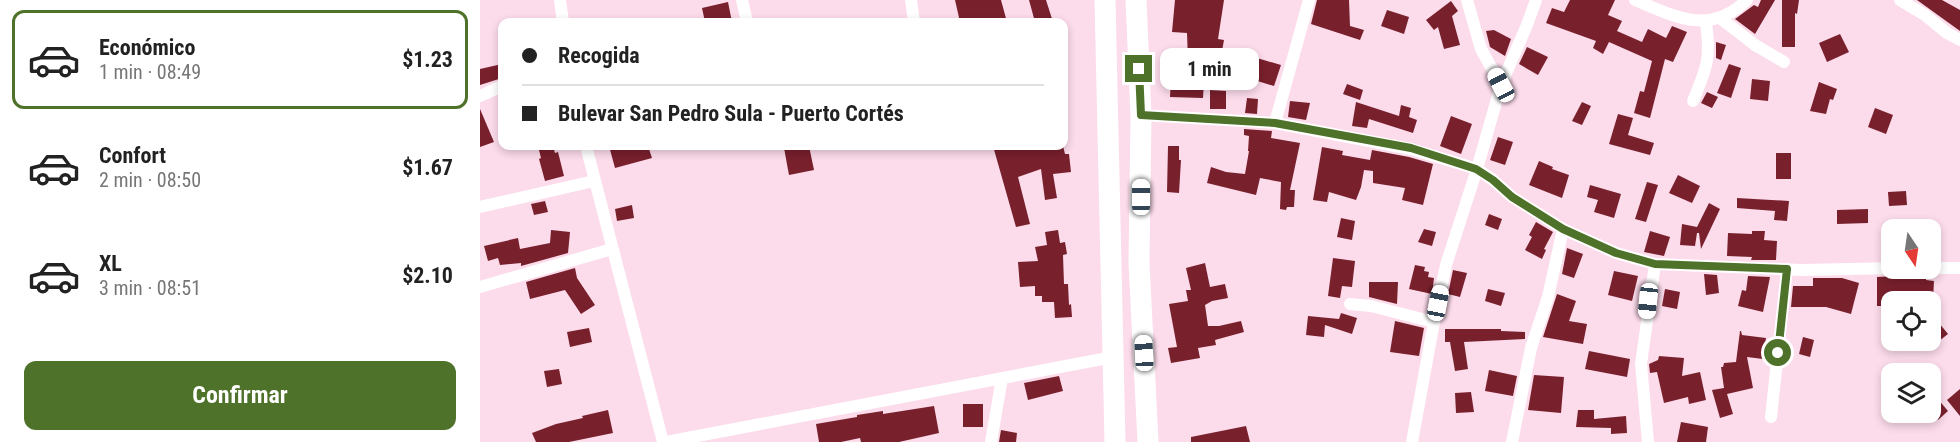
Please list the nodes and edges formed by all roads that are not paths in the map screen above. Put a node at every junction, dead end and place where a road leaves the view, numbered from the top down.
1 (560, 0) edge
2 (742, 0) edge
3 (910, 0) edge
4 (1105, 0) edge
5 (1136, 0) edge
6 (1309, 0) edge
7 (1467, 0) edge
8 (1536, 0) edge
9 (1635, 0) edge
10 (1747, 0) edge
11 (1900, 0) edge
12 (562, 18) edge
13 (746, 18) edge
14 (913, 18) edge
15 (1720, 18) junction
16 (1706, 22) junction
17 (1960, 40) edge
18 (1784, 62) dead end
19 (1501, 85) junction
20 (498, 88) edge
21 (480, 96) edge
22 (1693, 101) dead end
23 (1141, 115) junction
24 (1275, 123) junction
25 (587, 150) edge
26 (1476, 169) junction
27 (594, 181) junction
28 (480, 207) edge
29 (1563, 229) junction
30 (612, 249) junction
31 (1655, 264) junction
32 (1881, 268) edge
33 (1941, 268) edge
34 (1960, 268) edge
35 (1787, 269) junction
36 (480, 286) edge
37 (1350, 304) dead end
38 (1434, 322) junction
39 (1113, 357) junction
40 (1002, 378) junction
41 (1771, 417) dead end
42 (664, 442) edge
43 (991, 442) edge
44 (1115, 442) edge
45 (1148, 442) edge
46 (1412, 442) edge
47 (1512, 442) edge
48 (1648, 442) edge

1 - 12 street
2 - 13 street
3 - 14 street
4 - 39 highway
5 - 23 highway
6 - 24 street
7 - 19 street
8 - 19 street
9 - 16 street
10 - 15 street
11 - 17 street
15 - 16 street
15 - 18 street
16 - 22 street
19 - 26 street
20 - 21 street
23 - 24 street
23 - 45 highway
24 - 26 street
25 - 27 street
26 - 29 street
26 - 38 street
27 - 28 street
27 - 30 street
29 - 31 street
29 - 47 street
30 - 36 street
30 - 42 street
31 - 35 street
31 - 48 street
32 - 35 street
33 - 34 street
35 - 41 street
37 - 38 street
38 - 46 street
39 - 40 street
39 - 44 highway
40 - 42 street
40 - 43 street

